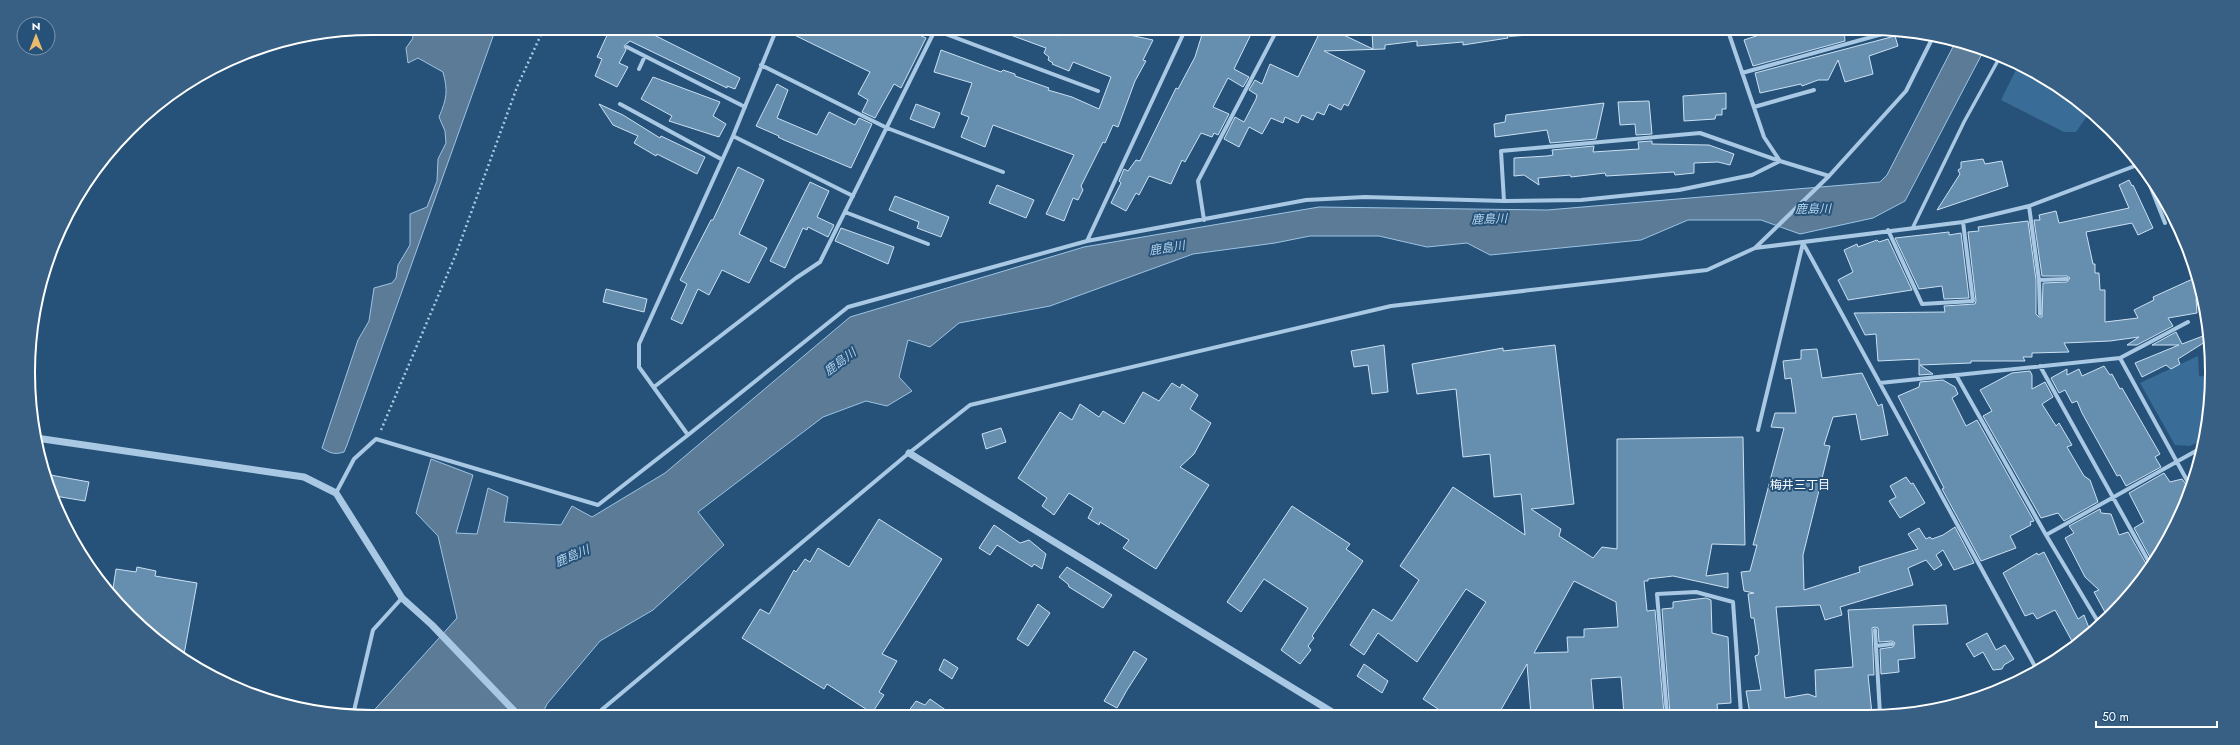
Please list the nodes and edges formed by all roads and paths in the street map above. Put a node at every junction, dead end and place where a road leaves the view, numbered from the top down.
1 (541, 35) edge
2 (774, 35) edge
3 (933, 35) edge
4 (952, 35) edge
5 (1183, 35) edge
6 (1274, 35) edge
7 (1510, 35) edge
8 (1522, 35) edge
9 (1729, 35) edge
10 (1874, 35) edge
11 (1931, 41) edge
12 (627, 47) dead end
13 (645, 56) junction
14 (1998, 61) edge
15 (761, 65) junction
16 (639, 69) dead end
17 (1742, 73) junction
18 (1814, 90) dead end
19 (1098, 91) dead end
20 (620, 104) dead end
21 (745, 107) junction
22 (1754, 107) junction
23 (887, 128) junction
24 (733, 136) junction
25 (721, 159) junction
26 (1780, 161) junction
27 (2134, 166) edge
28 (1003, 172) dead end
29 (1829, 176) junction
30 (2153, 193) edge
31 (853, 196) junction
32 (1504, 201) junction
33 (2029, 206) junction
34 (845, 212) junction
35 (1204, 220) junction
36 (1963, 222) junction
37 (2165, 223) dead end
38 (1913, 227) junction
39 (1888, 230) junction
40 (1087, 241) junction
41 (1803, 243) junction
42 (928, 244) dead end
43 (1755, 248) junction
44 (2067, 278) dead end
45 (2039, 280) junction
46 (2040, 314) dead end
47 (2188, 322) dead end
48 (2120, 358) junction
49 (2040, 366) junction
50 (1956, 375) junction
51 (1880, 383) junction
52 (654, 387) junction
53 (1758, 430) dead end
54 (688, 436) junction
55 (41, 439) edge
56 (376, 440) junction
57 (2195, 451) edge
58 (909, 453) junction
59 (2176, 461) junction
60 (2187, 481) edge
61 (336, 493) junction
62 (2113, 497) junction
63 (2046, 535) junction
64 (2148, 560) edge
65 (402, 598) junction
66 (2097, 620) edge
67 (1874, 630) dead end
68 (1892, 644) dead end
69 (1876, 646) junction
70 (2035, 666) edge
71 (354, 709) edge
72 (1880, 709) edge
73 (513, 710) edge
74 (601, 710) edge
75 (1329, 710) edge
76 (1667, 710) edge
77 (1741, 710) edge

1 - 56 path
2 - 15 street
3 - 23 street
4 - 19 street
5 - 40 street
6 - 35 street
7 - 8 street
9 - 17 street
10 - 17 street
11 - 29 street
12 - 13 street
13 - 16 street
13 - 21 street
14 - 38 street
15 - 21 street
15 - 23 street
17 - 22 street
18 - 22 street
20 - 25 street
21 - 24 street
22 - 26 street
23 - 28 street
23 - 31 street
24 - 25 street
24 - 31 street
25 - 52 street
26 - 29 street
26 - 32 street
26 - 32 street
27 - 33 street
29 - 43 street
30 - 37 street
31 - 34 street
32 - 35 street
33 - 36 street
33 - 45 street
34 - 42 street
34 - 52 street
35 - 40 street
36 - 38 street
36 - 39 street
38 - 39 street
39 - 41 street
40 - 54 street
41 - 43 street
41 - 51 street
41 - 53 street
43 - 58 street
44 - 45 street
45 - 46 street
47 - 48 street
48 - 49 street
48 - 59 street
49 - 50 street
49 - 62 street
50 - 51 street
50 - 63 street
51 - 70 street
52 - 54 street
54 - 56 street
55 - 61 street
56 - 61 street
57 - 59 street
58 - 74 street
58 - 75 street
59 - 60 street
59 - 62 street
61 - 65 street
62 - 63 street
62 - 64 street
63 - 66 street
65 - 71 street
65 - 73 street
67 - 69 street
68 - 69 street
69 - 72 street
76 - 77 street

